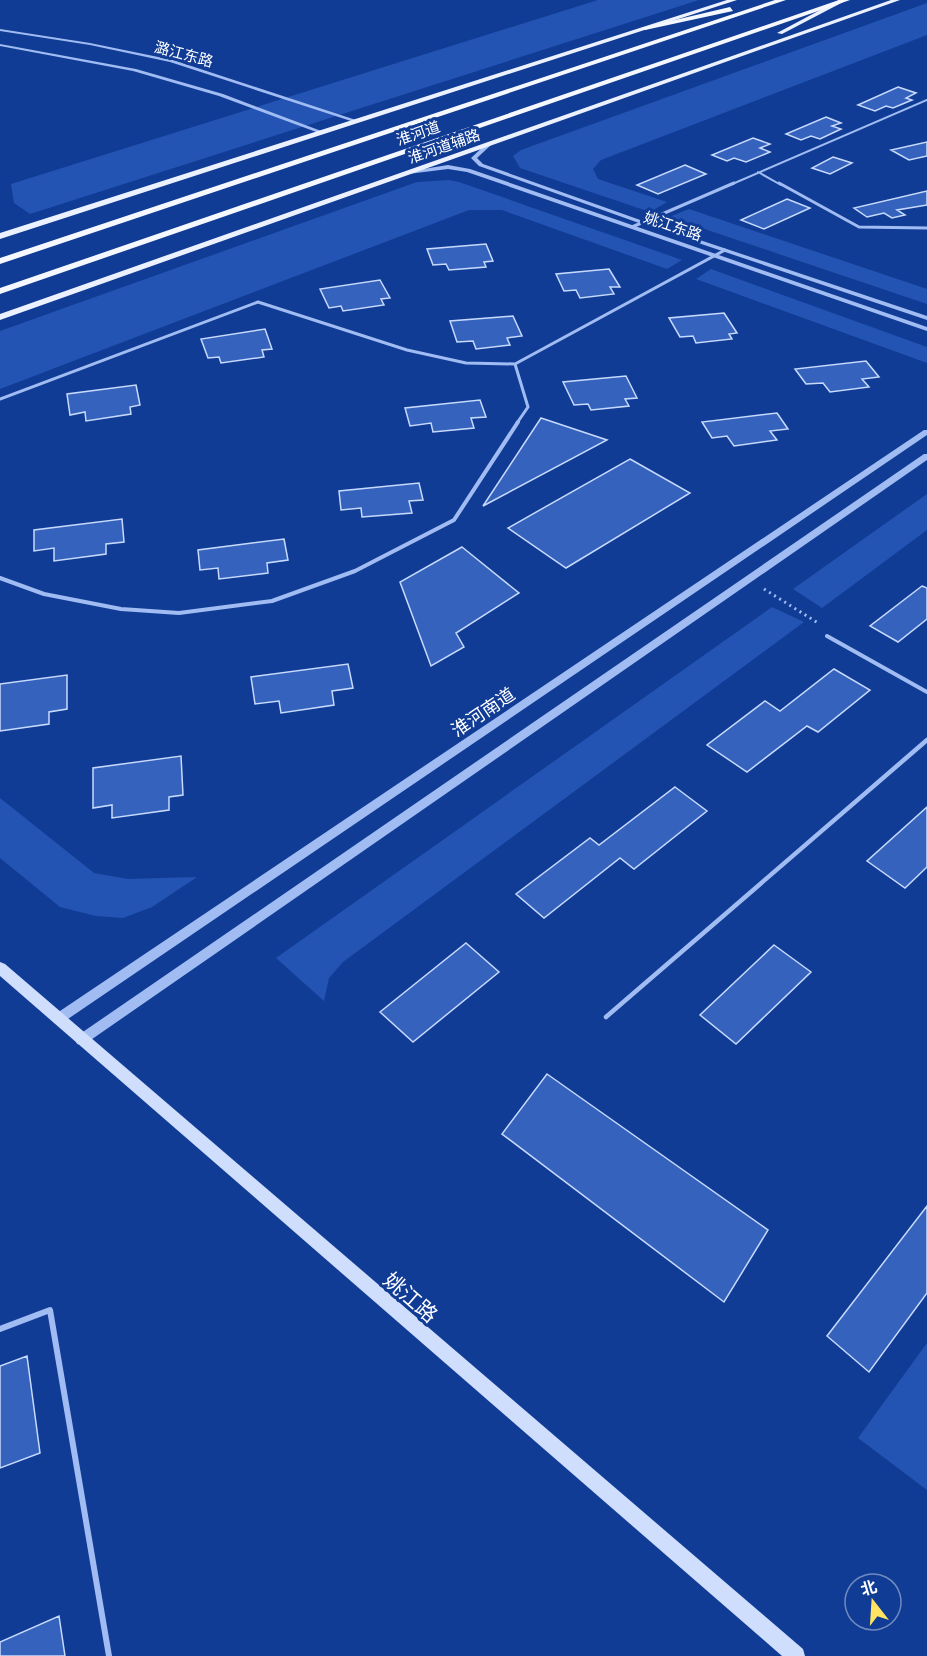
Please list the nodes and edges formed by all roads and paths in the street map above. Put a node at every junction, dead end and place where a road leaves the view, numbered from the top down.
1 (734, 0) edge
2 (769, 0) edge
3 (782, 0) edge
4 (845, 0) edge
5 (897, 0) edge
6 (645, 28) junction
7 (0, 30) edge
8 (0, 45) edge
9 (724, 61) junction
10 (927, 100) edge
11 (357, 121) junction
12 (321, 132) junction
13 (488, 145) junction
14 (408, 172) junction
15 (758, 172) junction
16 (641, 222) junction
17 (632, 226) junction
18 (927, 228) edge
19 (0, 236) edge
20 (725, 250) junction
21 (716, 255) junction
22 (0, 261) edge
23 (0, 291) edge
24 (0, 317) edge
25 (927, 318) edge
26 (927, 329) edge
27 (514, 364) junction
28 (0, 399) edge
29 (927, 432) edge
30 (927, 456) edge
31 (0, 578) edge
32 (748, 579) junction
33 (827, 636) joint
34 (927, 692) edge
35 (927, 740) edge
36 (0, 968) edge
37 (606, 1017) dead end
38 (58, 1019) junction
39 (81, 1040) junction
40 (0, 1329) edge
41 (109, 1656) edge
42 (796, 1656) edge

1 - 6 main road
2 - 6 highway
3 - 22 highway, 淮河道
4 - 9 main road
4 - 23 highway, 淮河道
5 - 9 main road, 淮河道辅路
6 - 11 main road
7 - 11 street, 潞江东路
8 - 12 street, 潞江东路
9 - 13 main road, 淮河道辅路
10 - 15 lane
11 - 12 main road
12 - 19 main road
13 - 14 main road, 淮河道辅路
13 - 16 street, 姚江东路
14 - 17 street, 姚江东路
14 - 24 main road, 淮河道辅路
15 - 16 lane
15 - 18 lane
16 - 17 lane
16 - 20 street, 姚江东路
17 - 21 street, 姚江东路
20 - 21 lane
20 - 25 street, 姚江东路
21 - 26 street, 姚江东路
21 - 27 lane
27 - 28 lane
27 - 31 lane
29 - 38 street, 淮河南道
30 - 32 street
32 - 33 path
32 - 39 street
33 - 34 lane
35 - 37 lane
36 - 38 main road, 姚江路
38 - 39 main road, 姚江路
39 - 42 main road, 姚江路
40 - 41 lane

